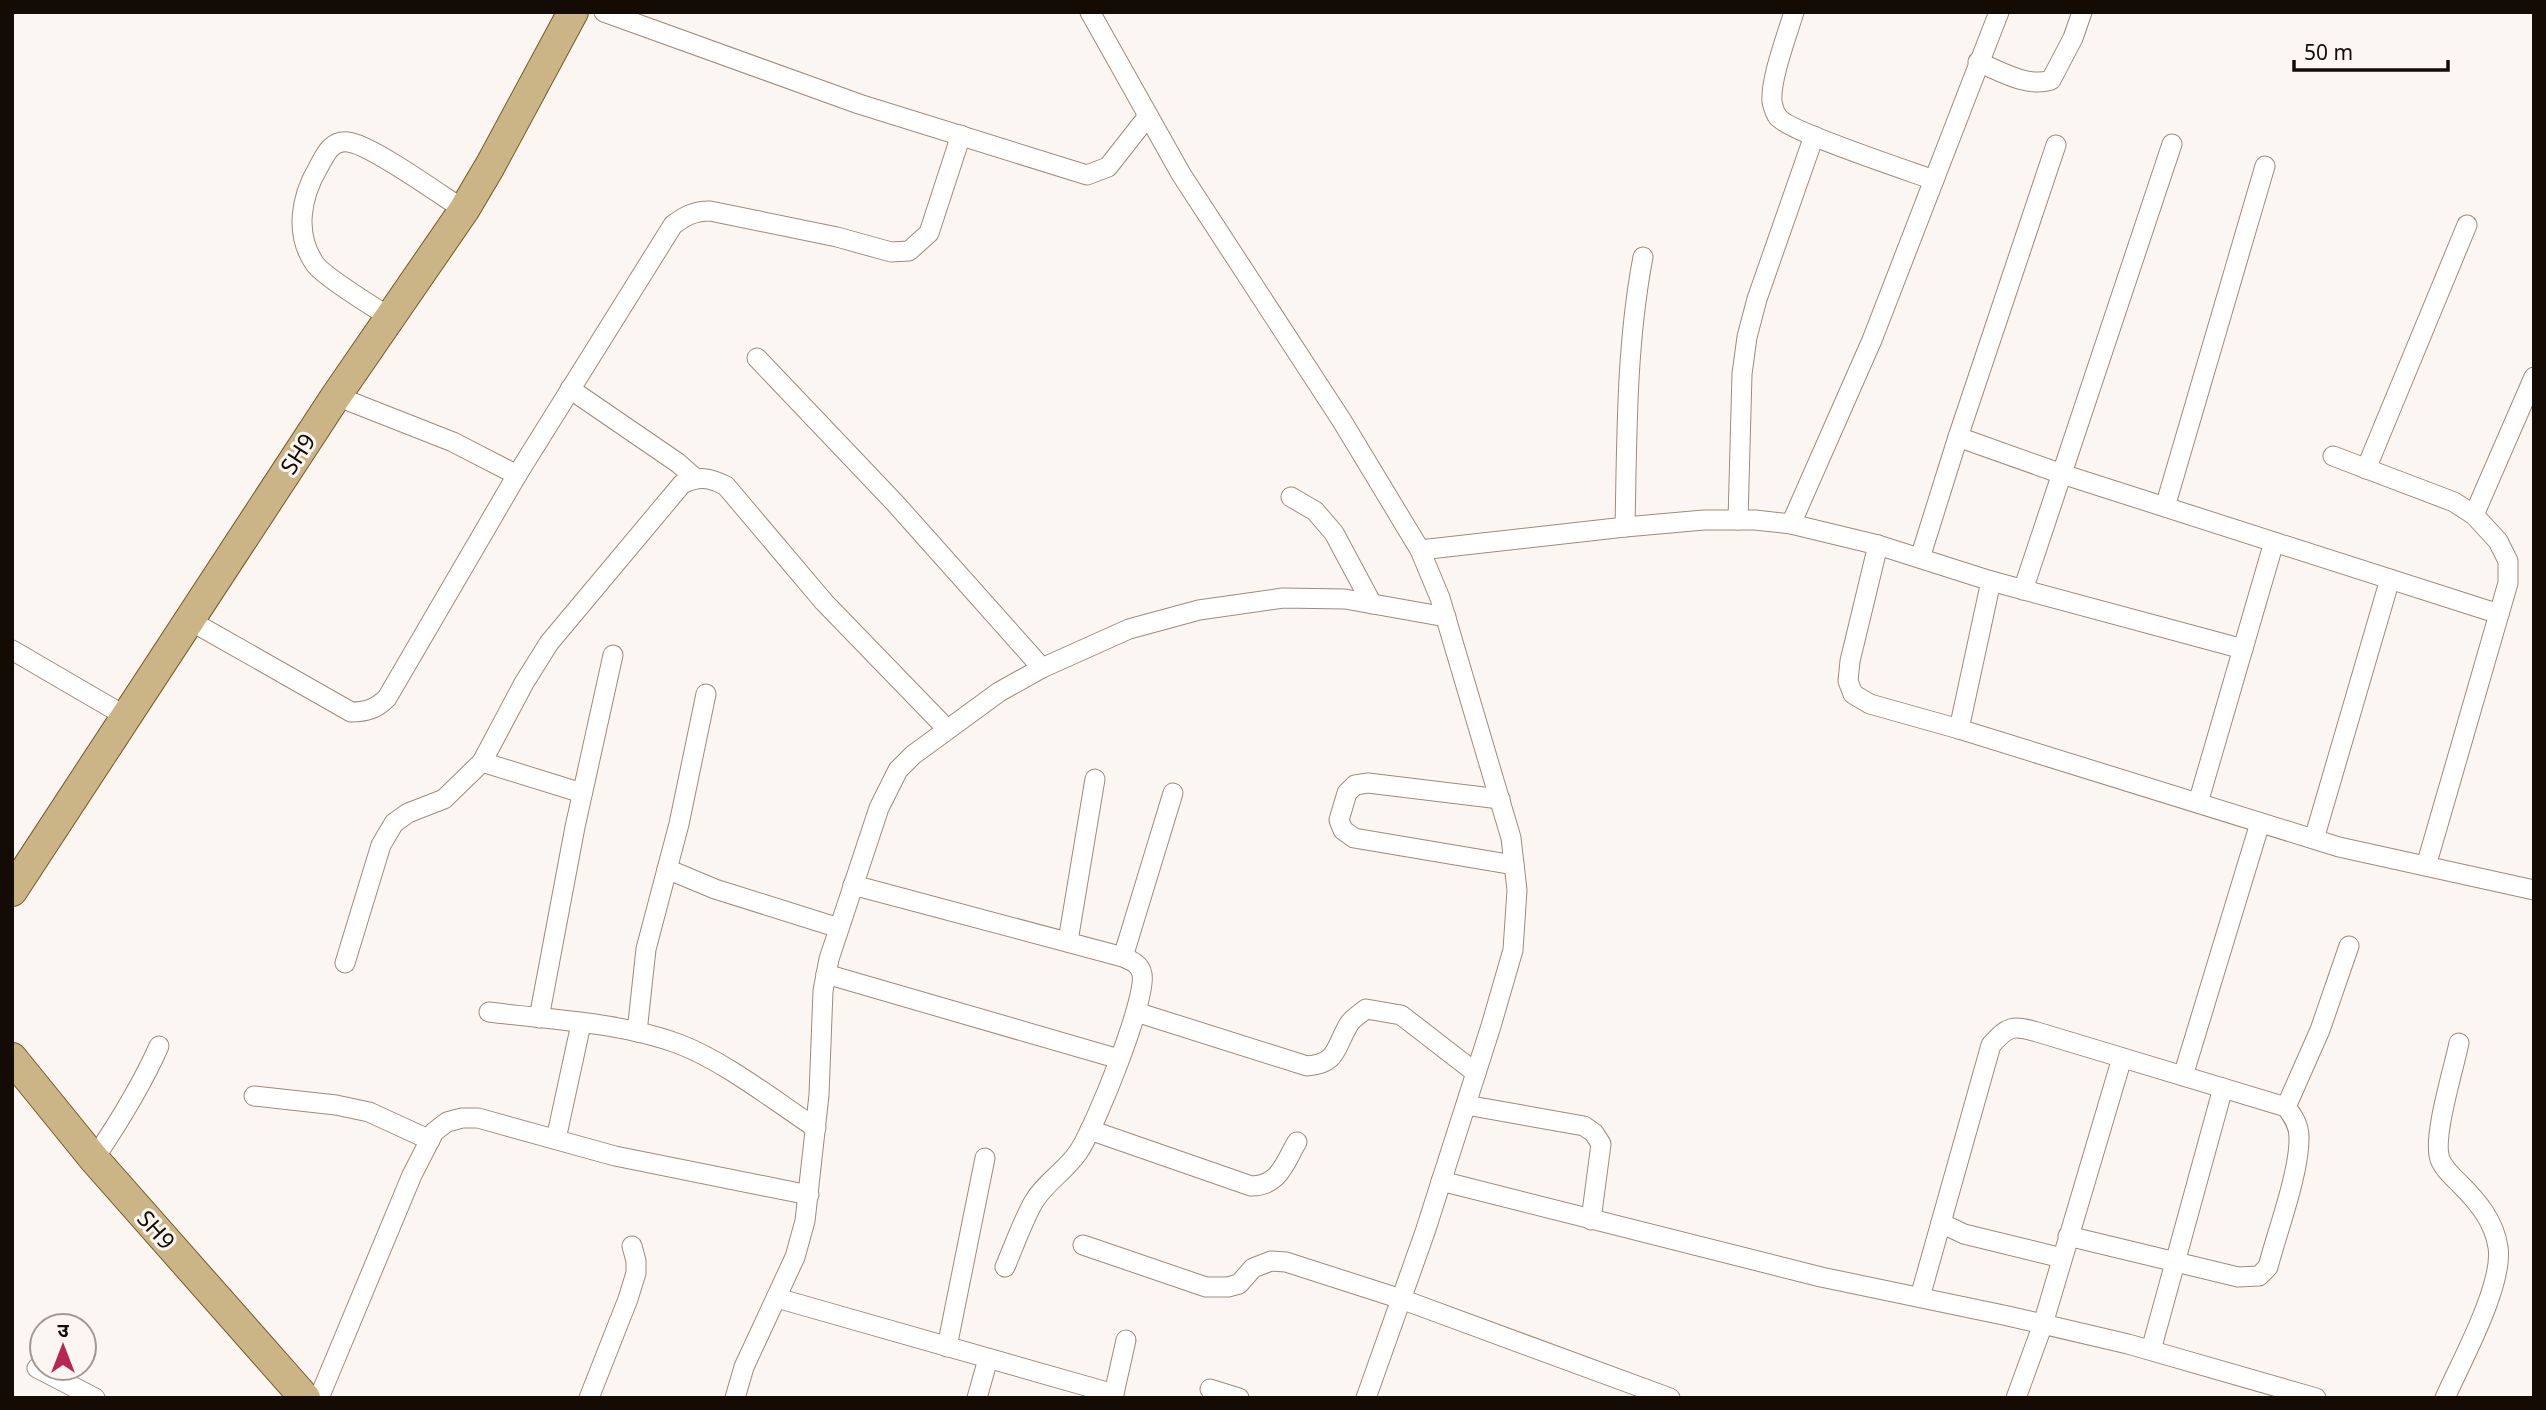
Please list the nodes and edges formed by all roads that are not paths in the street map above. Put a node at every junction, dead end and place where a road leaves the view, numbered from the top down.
1 (573, 12) edge
2 (604, 12) edge
3 (1090, 12) edge
4 (1794, 12) edge
5 (1999, 12) edge
6 (2082, 12) edge
7 (1978, 62) junction
8 (1148, 116) junction
9 (961, 135) junction
10 (1814, 135) junction
11 (2172, 144) dead end
12 (2056, 145) dead end
13 (2265, 166) dead end
14 (1934, 180) junction
15 (464, 210) junction
16 (2467, 225) dead end
17 (1643, 257) dead end
18 (389, 317) junction
19 (757, 358) dead end
20 (2534, 377) edge
21 (570, 390) junction
22 (336, 396) junction
23 (1958, 437) junction
24 (2333, 456) dead end
25 (2366, 469) junction
26 (2062, 474) junction
27 (517, 475) junction
28 (695, 478) junction
29 (1291, 497) dead end
30 (2165, 507) junction
31 (2474, 515) junction
32 (1738, 520) junction
33 (1791, 524) junction
34 (1625, 527) junction
35 (2274, 542) junction
36 (1878, 545) junction
37 (1420, 550) junction
38 (1920, 558) junction
39 (2390, 579) junction
40 (1991, 581) junction
41 (2023, 590) junction
42 (1371, 604) junction
43 (2499, 614) junction
44 (1446, 617) junction
45 (188, 620) junction
46 (2243, 649) junction
47 (12, 650) edge
48 (612, 655) dead end
49 (1042, 668) junction
50 (706, 694) dead end
51 (127, 717) junction
52 (947, 729) junction
53 (1959, 729) junction
54 (482, 762) junction
55 (1095, 779) dead end
56 (582, 793) junction
57 (1173, 793) dead end
58 (1500, 799) junction
59 (2198, 803) junction
60 (2260, 823) junction
61 (2314, 839) junction
62 (1514, 865) junction
63 (2426, 866) junction
64 (667, 869) junction
65 (853, 885) junction
66 (2534, 890) edge
67 (12, 891) edge
68 (839, 929) junction
69 (1068, 942) junction
70 (2349, 946) dead end
71 (1123, 957) junction
72 (345, 963) dead end
73 (826, 974) junction
74 (489, 1012) dead end
75 (1136, 1012) junction
76 (539, 1018) junction
77 (581, 1024) junction
78 (637, 1032) junction
79 (2459, 1043) dead end
80 (159, 1046) dead end
81 (12, 1058) edge
82 (2122, 1058) junction
83 (1119, 1059) junction
84 (1476, 1073) junction
85 (2183, 1076) junction
86 (2223, 1088) junction
87 (254, 1096) dead end
88 (1465, 1105) junction
89 (2286, 1107) junction
90 (816, 1128) junction
91 (1090, 1130) junction
92 (556, 1139) junction
93 (430, 1140) junction
94 (1297, 1143) dead end
95 (985, 1157) dead end
96 (94, 1159) junction
97 (1441, 1181) junction
98 (809, 1195) junction
99 (1591, 1220) junction
100 (1941, 1223) junction
101 (2068, 1236) junction
102 (1083, 1245) dead end
103 (632, 1246) dead end
104 (2062, 1258) junction
105 (2175, 1262) junction
106 (1005, 1267) dead end
107 (1920, 1297) junction
108 (777, 1298) junction
109 (1401, 1299) junction
110 (2043, 1324) junction
111 (1126, 1340) dead end
112 (947, 1347) junction
113 (2151, 1350) junction
114 (988, 1359) junction
115 (64, 1382) edge
116 (1210, 1389) dead end
117 (2290, 1394) edge
118 (1114, 1396) edge
119 (95, 1398) edge
120 (305, 1398) edge
121 (319, 1398) edge
122 (589, 1398) edge
123 (735, 1398) edge
124 (977, 1398) edge
125 (1240, 1398) edge
126 (1366, 1398) edge
127 (1670, 1398) edge
128 (2016, 1398) edge
129 (2316, 1398) edge
130 (2445, 1398) edge

1 - 15 main road, SH9
2 - 9 street
3 - 8 street
4 - 10 street
5 - 7 street
6 - 7 street
7 - 14 street
8 - 9 street
8 - 37 street
9 - 21 street
10 - 14 street
10 - 32 street
11 - 26 street
12 - 23 street
13 - 30 street
14 - 33 street
15 - 18 main road, SH9
15 - 18 street
16 - 25 street
17 - 34 street
18 - 22 main road, SH9
19 - 49 street
20 - 31 street
21 - 27 street
21 - 28 street
22 - 27 street
22 - 45 main road, SH9
23 - 26 street
23 - 38 street
24 - 25 street
25 - 31 street
26 - 30 street
26 - 41 street
27 - 45 street
28 - 52 street
28 - 54 street
29 - 42 street
30 - 35 street
31 - 43 street
32 - 33 street
32 - 34 street
33 - 36 street
34 - 37 street
35 - 39 street
35 - 46 street
36 - 38 street
36 - 53 street
37 - 44 street
38 - 40 street
39 - 43 street
39 - 61 street
40 - 41 street
40 - 53 street
41 - 46 street
42 - 44 street
42 - 49 street
43 - 63 street
44 - 58 street
45 - 51 main road, SH9
46 - 59 street
47 - 51 street
48 - 56 street
49 - 52 street
50 - 64 street
51 - 67 main road, SH9
52 - 65 street
53 - 59 street
54 - 56 street
54 - 72 street
55 - 69 street
56 - 76 street
57 - 71 street
58 - 62 street
58 - 62 street
59 - 60 street
60 - 61 street
60 - 85 street
61 - 63 street
62 - 84 street
63 - 66 street
64 - 68 street
64 - 78 street
65 - 68 street
65 - 69 street
68 - 73 street
69 - 71 street
70 - 89 street
71 - 75 street
73 - 83 street
73 - 90 street
74 - 76 street
75 - 83 street
75 - 84 street
76 - 77 street
77 - 78 street
77 - 92 street
78 - 90 street
79 - 130 street
80 - 96 street
81 - 96 main road, SH9
82 - 85 street
82 - 100 street
82 - 101 street
83 - 91 street
84 - 88 street
85 - 86 street
86 - 89 street
86 - 105 street
87 - 93 street
88 - 97 street
88 - 99 street
89 - 105 street
90 - 98 street
91 - 94 street
91 - 106 street
92 - 93 street
92 - 98 street
93 - 121 street
95 - 112 street
96 - 120 main road, SH9
97 - 99 street
97 - 109 street
98 - 108 street
99 - 107 street
100 - 104 street
100 - 107 street
101 - 104 street
101 - 105 street
102 - 109 street
103 - 122 street
104 - 110 street
105 - 113 street
107 - 110 street
108 - 112 street
108 - 123 street
109 - 126 street
109 - 127 street
110 - 113 street
110 - 128 street
111 - 118 street
112 - 114 street
113 - 117 street
114 - 118 street
114 - 124 street
115 - 119 street
116 - 125 street
117 - 129 street

